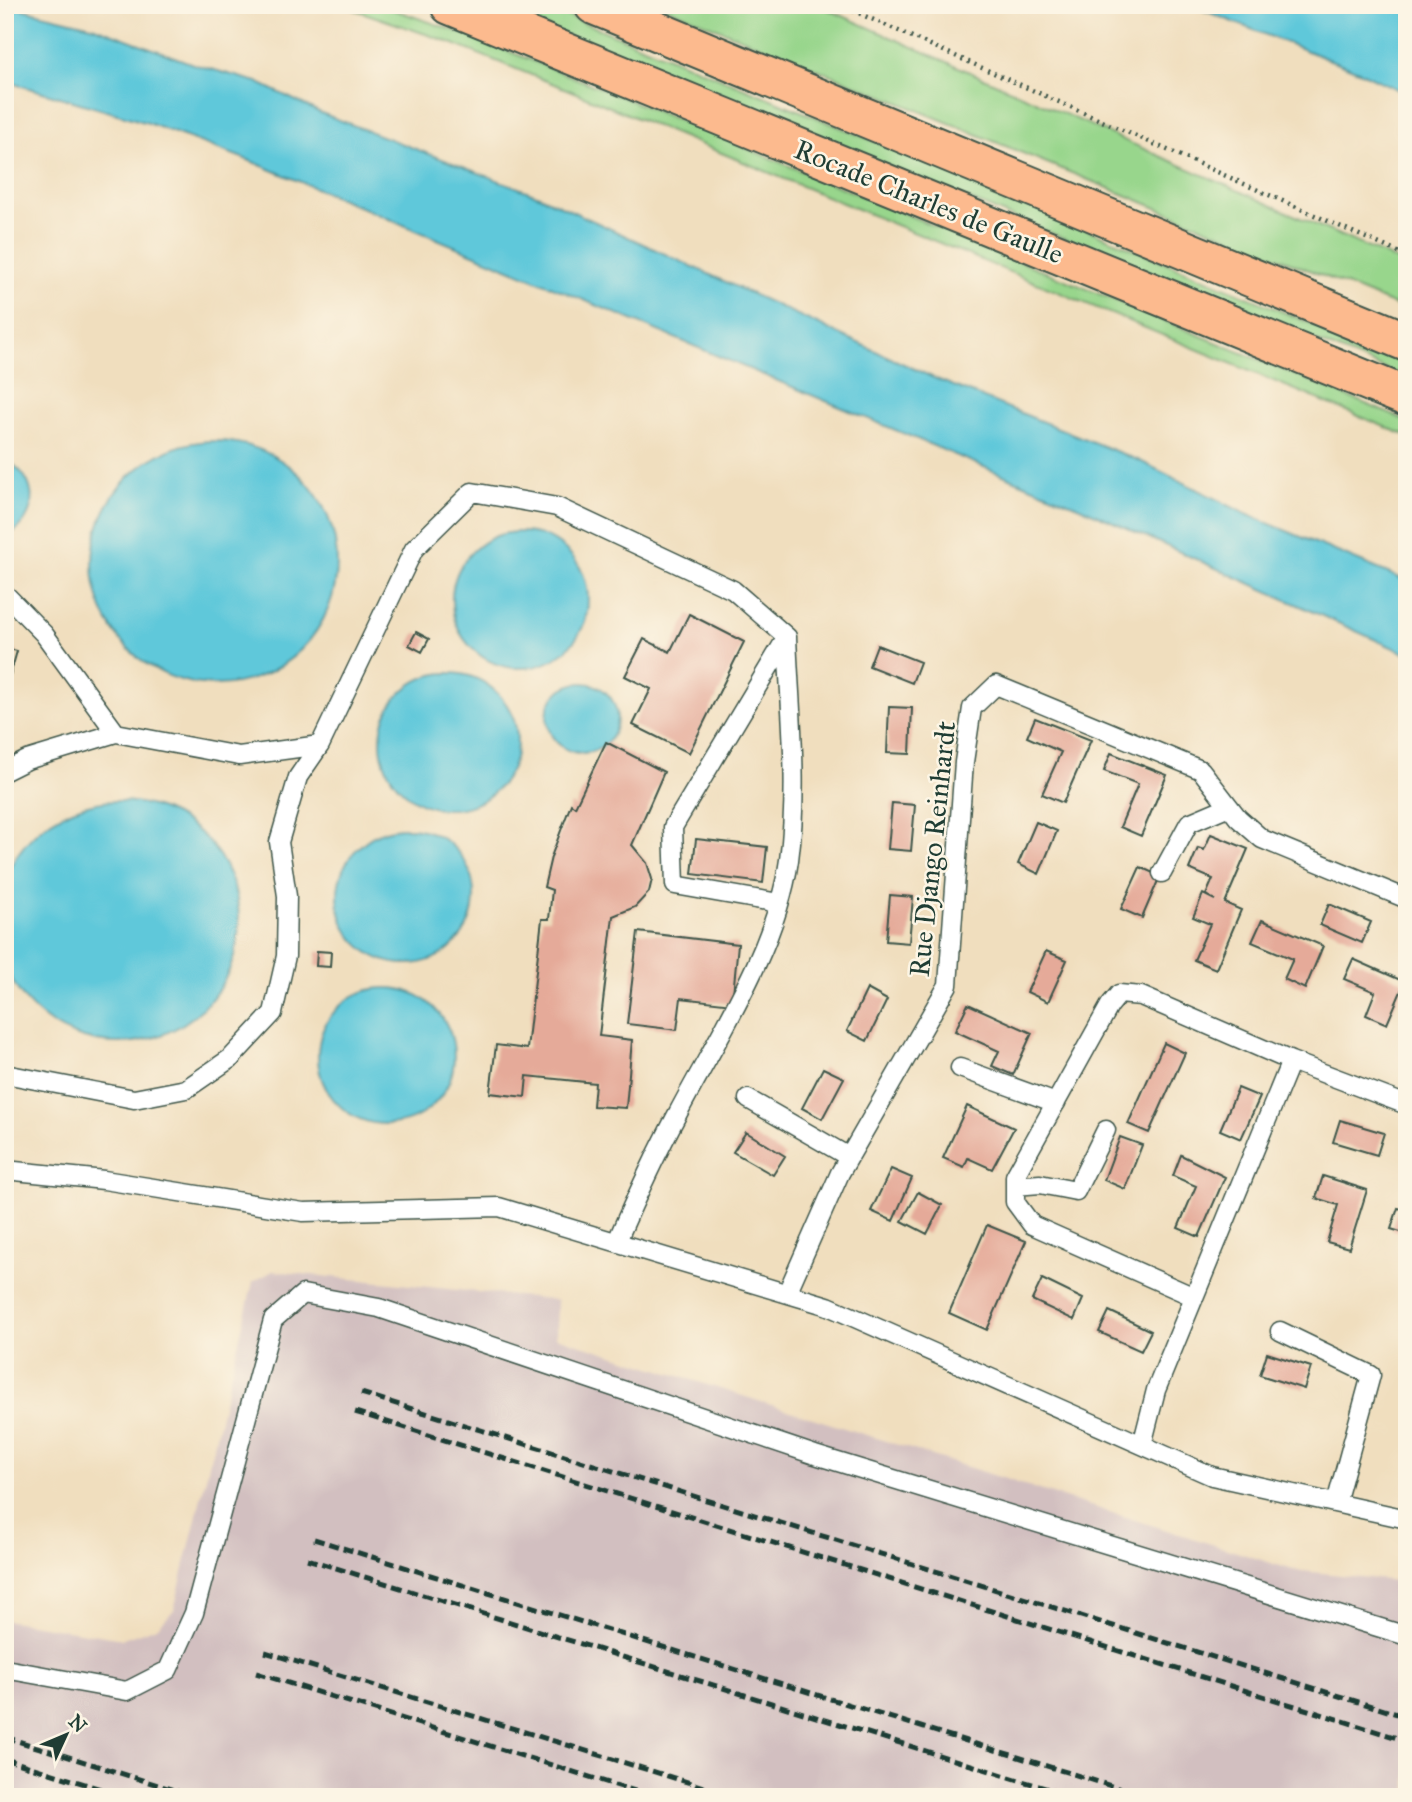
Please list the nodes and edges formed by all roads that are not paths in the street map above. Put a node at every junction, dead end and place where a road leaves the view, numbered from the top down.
1 (450, 5) edge
2 (594, 5) edge
3 (1407, 342) edge
4 (1407, 397) edge
5 (5, 594) edge
6 (787, 636) junction
7 (116, 733) junction
8 (320, 746) junction
9 (5, 771) edge
10 (1229, 806) junction
11 (1162, 873) dead end
12 (1407, 899) edge
13 (779, 902) junction
14 (1291, 1061) junction
15 (960, 1068) dead end
16 (5, 1074) edge
17 (747, 1099) dead end
18 (1056, 1103) junction
19 (1407, 1105) edge
20 (1106, 1130) dead end
21 (849, 1157) junction
22 (5, 1170) edge
23 (1015, 1186) junction
24 (617, 1241) junction
25 (787, 1293) junction
26 (1192, 1296) junction
27 (1280, 1331) dead end
28 (1142, 1445) junction
29 (1336, 1503) junction
30 (1407, 1519) edge
31 (1407, 1636) edge
32 (5, 1669) edge

1 - 4 main road, Rocade Charles de Gaulle
2 - 3 main road, Rocade Charles de Gaulle
5 - 7 lane
6 - 8 lane
6 - 13 lane
6 - 13 lane
7 - 8 lane
7 - 9 lane
8 - 16 lane
10 - 11 lane
10 - 12 lane, Rue Django Reinhardt
10 - 21 lane, Rue Django Reinhardt
13 - 24 lane
14 - 18 lane
14 - 19 lane
14 - 26 lane
15 - 18 lane
17 - 21 lane
18 - 23 lane
20 - 23 lane
21 - 25 lane, Rue Django Reinhardt
22 - 24 lane
23 - 26 lane
24 - 25 lane
25 - 28 lane
26 - 28 lane
27 - 29 lane
28 - 29 lane
29 - 30 lane
31 - 32 lane

